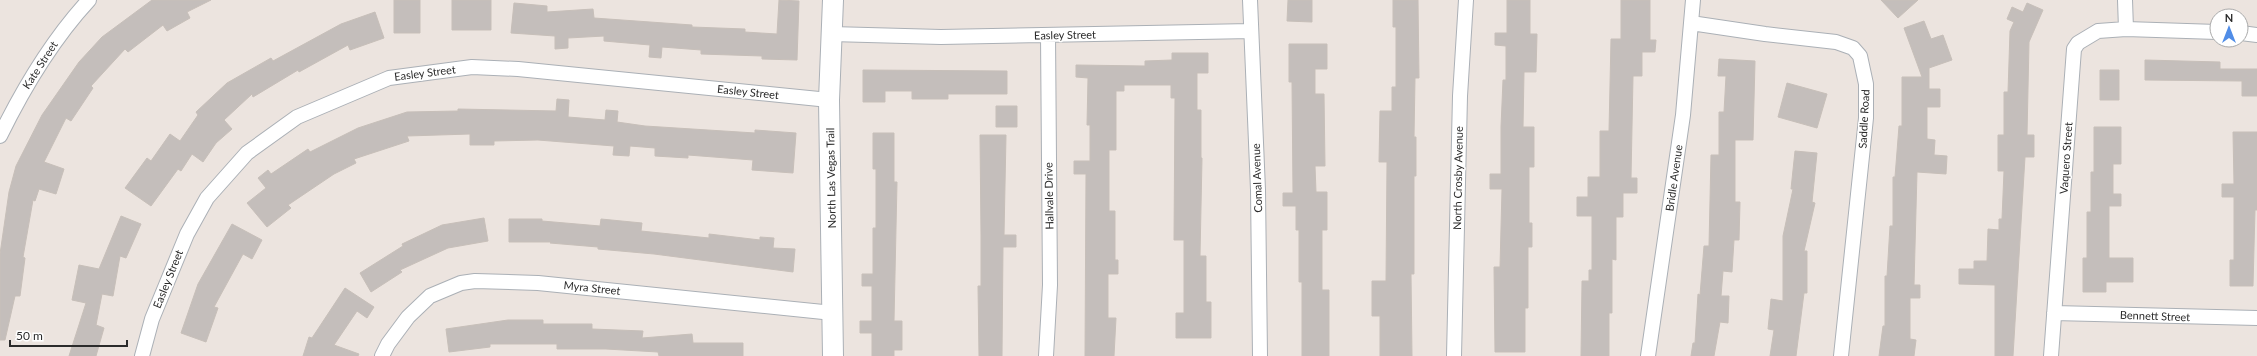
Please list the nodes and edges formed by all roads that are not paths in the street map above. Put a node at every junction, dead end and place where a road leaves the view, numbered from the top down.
1 (88, 0) edge
2 (833, 0) edge
3 (1250, 0) edge
4 (1466, 0) edge
5 (1693, 0) edge
6 (2124, 0) edge
7 (1691, 23) junction
8 (2126, 29) junction
9 (1251, 31) junction
10 (2209, 32) edge
11 (831, 34) junction
12 (1048, 35) junction
13 (829, 100) junction
14 (0, 136) edge
15 (833, 313) junction
16 (2054, 313) junction
17 (2257, 318) edge
18 (142, 356) edge
19 (382, 356) edge
20 (833, 356) edge
21 (1046, 356) edge
22 (1260, 356) edge
23 (1454, 356) edge
24 (1648, 356) edge
25 (1841, 356) edge
26 (2051, 356) edge

1 - 14 street, Kate Street
2 - 11 street, North Las Vegas Trail
3 - 9 street, Comal Avenue
4 - 23 street, North Crosby Avenue
5 - 7 street, Bridle Avenue
6 - 8 street
7 - 24 street, Bridle Avenue
7 - 25 street, Saddle Road
8 - 10 street, Vaquero Street
8 - 16 street, Vaquero Street
9 - 12 street, Easley Street
9 - 22 street, Comal Avenue
11 - 12 street, Easley Street
11 - 13 street, North Las Vegas Trail
12 - 21 street, Hallvale Drive
13 - 15 street, North Las Vegas Trail
13 - 18 street, Easley Street
15 - 19 street, Myra Street
15 - 20 street, North Las Vegas Trail
16 - 17 street, Bennett Street
16 - 26 street, Vaquero Street

